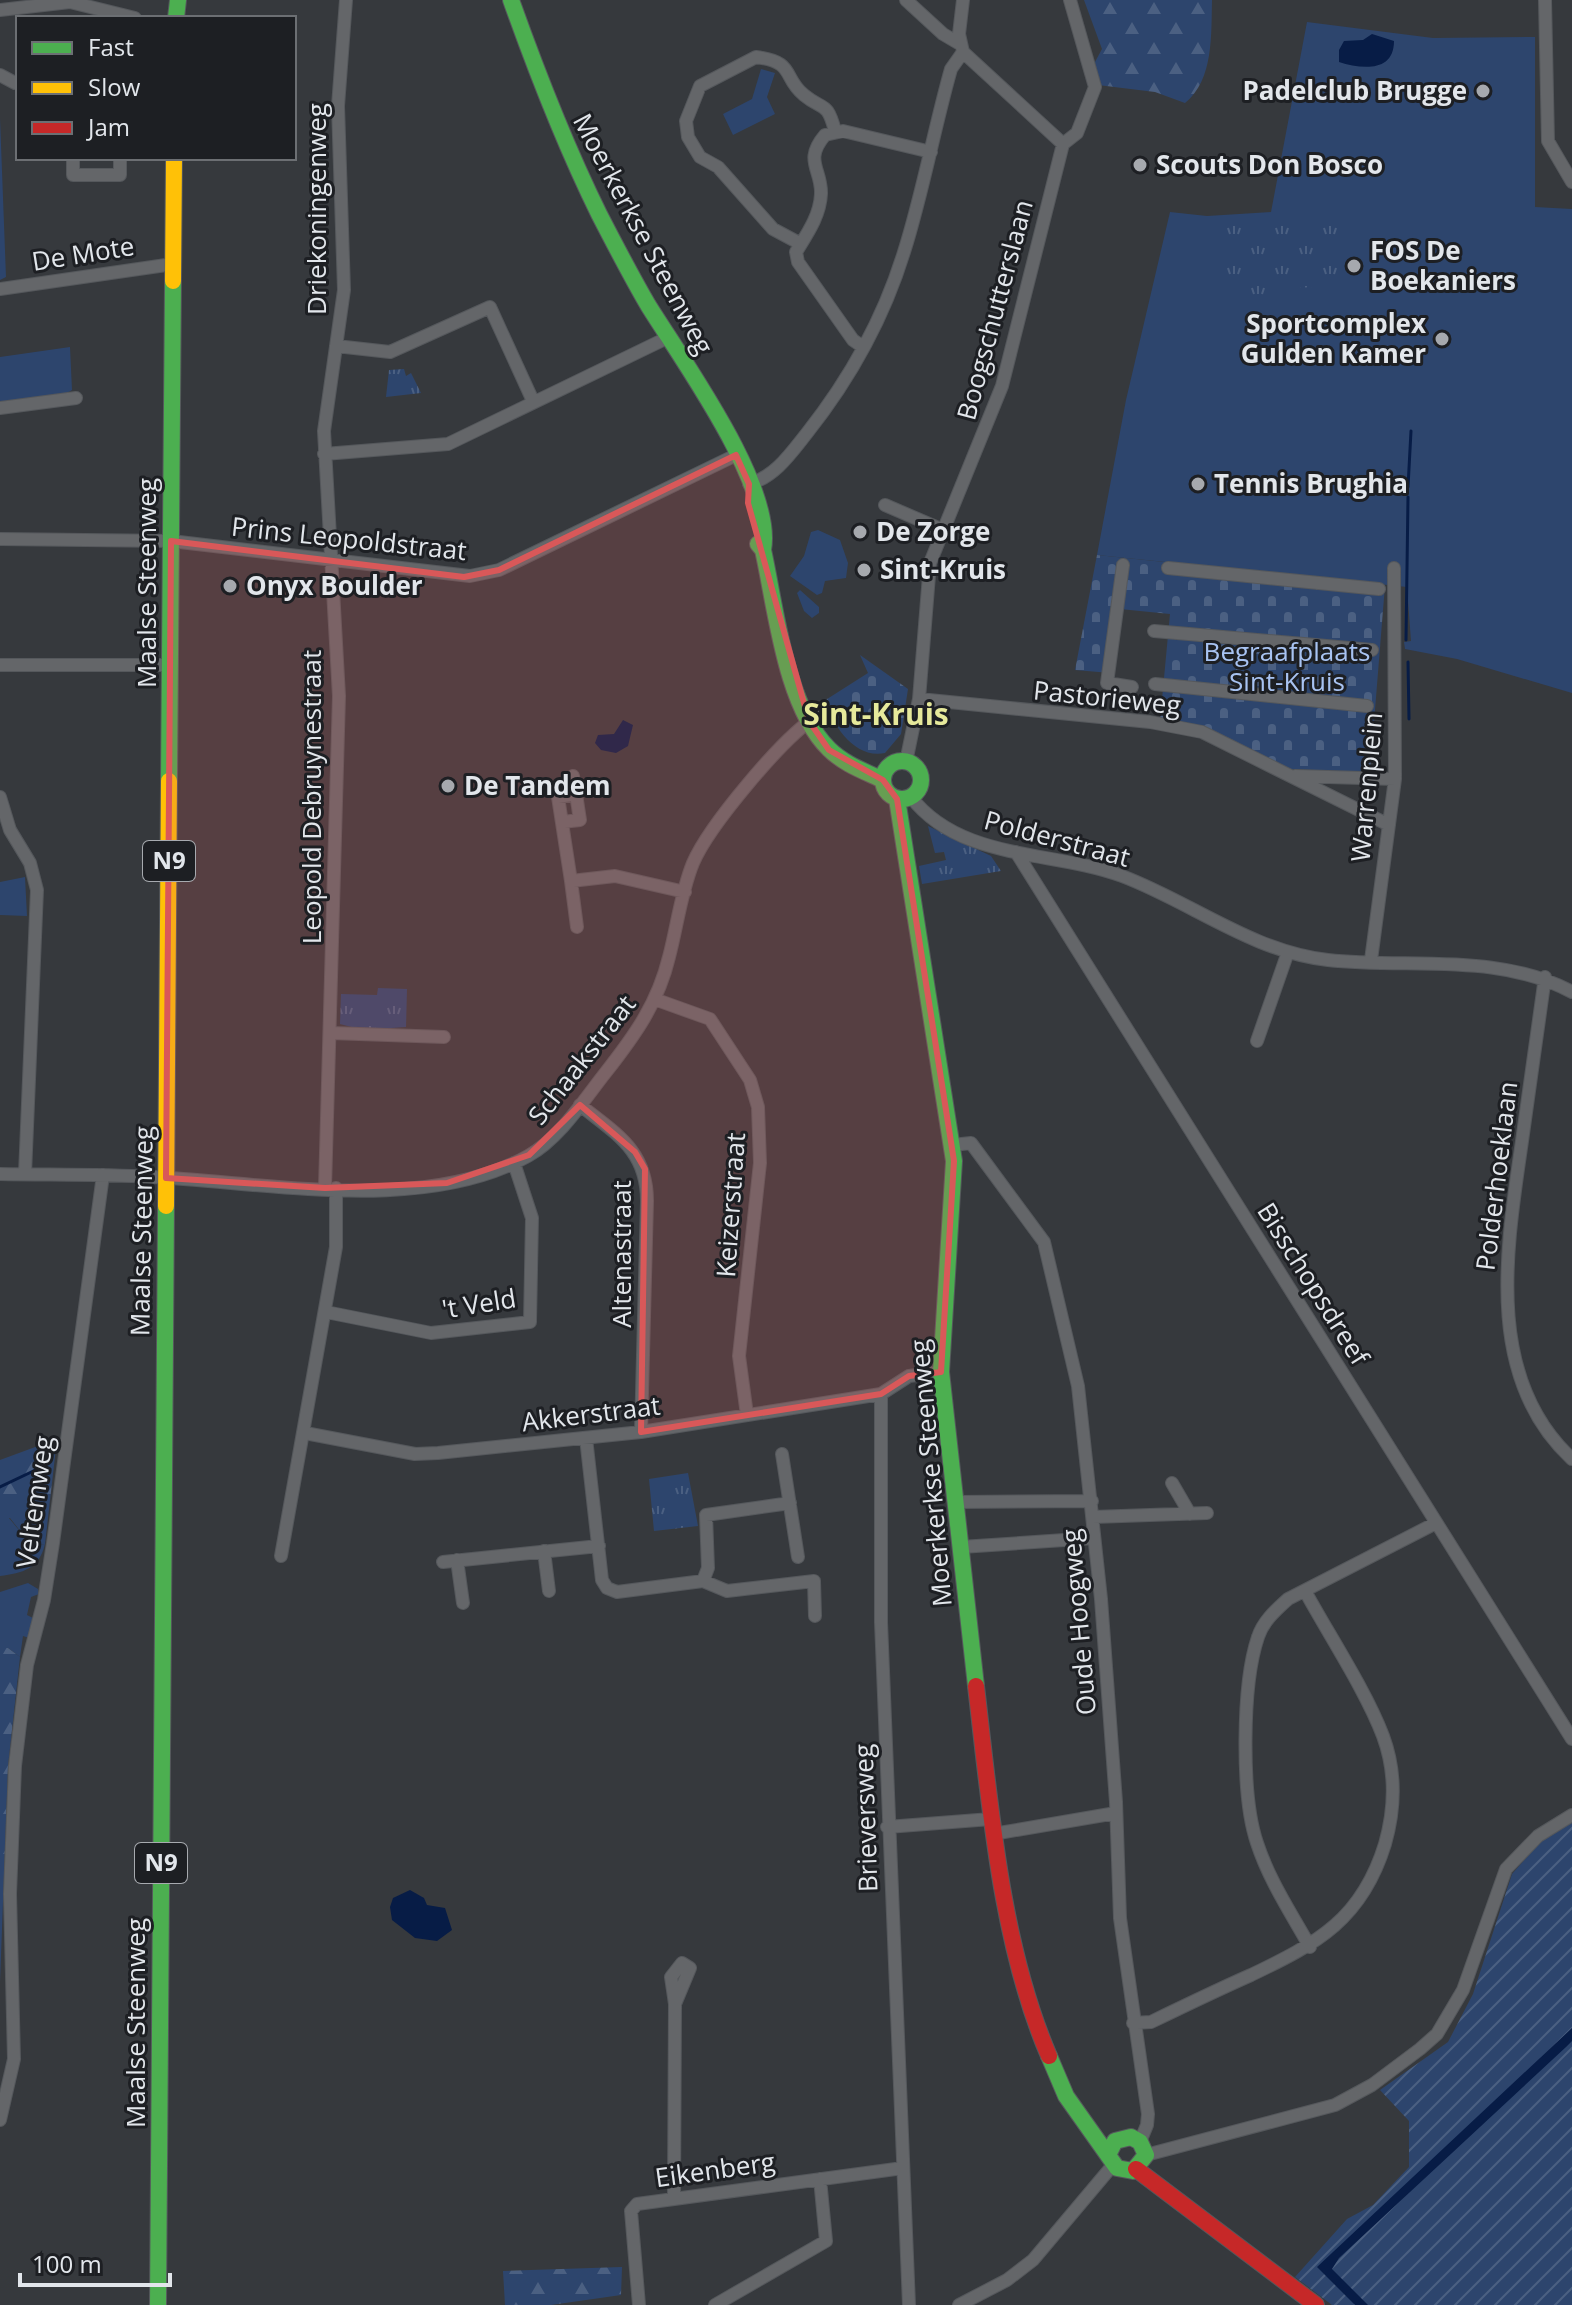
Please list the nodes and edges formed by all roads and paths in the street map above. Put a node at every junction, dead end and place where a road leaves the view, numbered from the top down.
1 (346, 0) edge
2 (511, 0) edge
3 (906, 0) edge
4 (963, 0) edge
5 (1070, 0) edge
6 (1545, 0) edge
7 (0, 10) edge
8 (127, 16) edge
9 (962, 48) junction
10 (0, 75) edge
11 (15, 83) dead end
12 (835, 131) junction
13 (1063, 144) junction
14 (931, 152) junction
15 (73, 160) edge
16 (120, 160) edge
17 (174, 160) edge
18 (1572, 182) edge
19 (801, 244) junction
20 (173, 264) junction
21 (0, 289) edge
22 (669, 337) junction
23 (336, 346) junction
24 (863, 347) junction
25 (76, 398) dead end
26 (533, 401) junction
27 (0, 408) edge
28 (324, 454) junction
29 (736, 455) junction
30 (749, 484) junction
31 (885, 505) dead end
32 (943, 530) junction
33 (0, 539) edge
34 (171, 541) junction
35 (330, 562) junction
36 (1123, 565) dead end
37 (1168, 568) dead end
38 (1394, 568) dead end
39 (1379, 589) dead end
40 (1154, 631) dead end
41 (1372, 650) dead end
42 (0, 665) edge
43 (170, 665) junction
44 (1155, 684) dead end
45 (1132, 687) dead end
46 (919, 699) junction
47 (1367, 706) dead end
48 (813, 719) junction
49 (906, 762) junction
50 (1287, 773) junction
51 (886, 774) junction
52 (573, 776) dead end
53 (1395, 779) junction
54 (0, 797) edge
55 (904, 798) junction
56 (926, 816) junction
57 (898, 823) junction
58 (1389, 825) junction
59 (1016, 852) junction
60 (571, 881) junction
61 (685, 892) junction
62 (577, 927) dead end
63 (1288, 952) junction
64 (1371, 960) junction
65 (1545, 977) junction
66 (1572, 992) edge
67 (657, 1000) junction
68 (331, 1033) junction
69 (444, 1037) dead end
70 (1257, 1041) dead end
71 (580, 1105) junction
72 (952, 1145) junction
73 (514, 1163) junction
74 (0, 1174) edge
75 (25, 1174) junction
76 (103, 1175) junction
77 (166, 1178) junction
78 (330, 1188) junction
79 (326, 1312) junction
80 (941, 1372) junction
81 (881, 1394) junction
82 (747, 1415) junction
83 (641, 1432) junction
84 (305, 1433) junction
85 (586, 1438) junction
86 (782, 1454) dead end
87 (1572, 1459) edge
88 (1172, 1483) dead end
89 (1092, 1501) junction
90 (956, 1502) junction
91 (790, 1503) junction
92 (1207, 1513) dead end
93 (1190, 1514) junction
94 (1093, 1517) junction
95 (1436, 1523) junction
96 (1094, 1538) junction
97 (599, 1546) junction
98 (961, 1547) junction
99 (544, 1551) junction
100 (281, 1556) dead end
101 (798, 1557) dead end
102 (457, 1560) junction
103 (443, 1562) dead end
104 (703, 1581) junction
105 (549, 1591) dead end
106 (1305, 1591) junction
107 (463, 1603) dead end
108 (815, 1616) dead end
109 (1572, 1739) edge
110 (1116, 1813) junction
111 (1572, 1815) edge
112 (887, 1827) junction
113 (992, 1827) junction
114 (1310, 1947) junction
115 (675, 2004) dead end
116 (1133, 2023) junction
117 (0, 2120) edge
118 (1128, 2157) junction
119 (903, 2168) junction
120 (820, 2179) junction
121 (674, 2198) junction
122 (158, 2305) edge
123 (639, 2305) edge
124 (715, 2305) edge
125 (909, 2305) edge
126 (959, 2305) edge
127 (1316, 2305) edge

1 - 23 street, Driekoningenweg
2 - 22 street, Moerkerkse Steenweg
3 - 9 street
4 - 9 street
5 - 13 street
6 - 18 street
7 - 8 street
9 - 13 street
9 - 14 street
10 - 11 street
12 - 14 street
12 - 19 street
12 - 19 street
13 - 32 street, Boogschutterslaan
14 - 24 street
15 - 16 street
17 - 20 street, Maalse Steenweg / N9
19 - 24 street
20 - 21 street, De Mote
20 - 34 street, Maalse Steenweg / N9
22 - 26 street
22 - 29 street, Moerkerkse Steenweg
23 - 26 street
23 - 28 street, Driekoningenweg
24 - 30 street
25 - 27 street
26 - 28 street
28 - 35 street, Driekoningenweg
29 - 30 street, Moerkerkse Steenweg
29 - 35 street, Prins Leopoldstraat
30 - 48 street, Moerkerkse Steenweg
31 - 32 street
32 - 46 street, Boogschutterslaan
33 - 34 street, Prins Leopoldstraat
34 - 35 street, Prins Leopoldstraat
34 - 43 street, Maalse Steenweg / N9
35 - 68 street, Leopold Debruynestraat
36 - 45 street
37 - 39 street
38 - 53 street, Warrenplein
40 - 41 street
42 - 43 street
43 - 77 street, Maalse Steenweg / N9
44 - 47 street
46 - 49 street, Boogschutterslaan
46 - 50 street, Pastorieweg
48 - 51 street, Moerkerkse Steenweg
48 - 61 street, Schaakstraat
49 - 51 street
49 - 55 street
50 - 53 street
50 - 58 street, Pastorieweg
51 - 55 street
52 - 60 street
53 - 58 street, Warrenplein
54 - 75 street
55 - 56 street, Polderstraat
55 - 57 street, Moerkerkse Steenweg
56 - 57 street
56 - 59 street, Polderstraat
57 - 72 street, Moerkerkse Steenweg
58 - 64 street, Warrenplein
59 - 63 street, Polderstraat
59 - 95 street, Bisschopsdreef
60 - 61 street
60 - 62 street
61 - 67 street, Schaakstraat
63 - 64 street, Polderstraat
63 - 70 street
64 - 65 street, Polderstraat
65 - 66 street, Polderstraat
65 - 87 street, Polderhoeklaan
67 - 71 street, Schaakstraat
67 - 82 street, Keizerstraat
68 - 69 street
68 - 78 street, Leopold Debruynestraat
71 - 73 street, Schaakstraat
71 - 83 street, Altenastraat
72 - 80 street, Moerkerkse Steenweg
72 - 89 street, Oude Hoogweg
73 - 78 street, Schaakstraat
73 - 79 street, 't Veld
74 - 75 street, Schaakstraat
75 - 76 street, Schaakstraat
76 - 77 street, Schaakstraat
76 - 117 street, Veltemweg
77 - 78 street, Schaakstraat
77 - 122 street, Maalse Steenweg / N9
78 - 79 street, Leopold Debruynestraat
79 - 84 street, Leopold Debruynestraat
80 - 81 street
80 - 90 street, Moerkerkse Steenweg
81 - 82 street, Akkerstraat
81 - 112 street, Brieversweg
82 - 83 street, Akkerstraat
83 - 85 street, Akkerstraat
84 - 85 street, Akkerstraat
84 - 100 street, Leopold Debruynestraat
85 - 97 street
86 - 91 street
88 - 93 street
89 - 90 street
89 - 94 street, Oude Hoogweg
90 - 98 street, Moerkerkse Steenweg
91 - 101 street
91 - 104 street
92 - 93 street
93 - 94 street
94 - 96 street, Oude Hoogweg
95 - 106 street
95 - 109 street, Bisschopsdreef
96 - 98 street
96 - 110 street, Oude Hoogweg
97 - 99 street
97 - 104 street
98 - 113 street, Moerkerkse Steenweg
99 - 102 street
99 - 105 street
102 - 103 street
102 - 107 street
104 - 108 street
106 - 114 street
106 - 114 street
110 - 113 street
110 - 116 street, Oude Hoogweg
111 - 118 street
112 - 113 street
112 - 119 street, Brieversweg
113 - 118 street, Moerkerkse Steenweg
114 - 116 street
115 - 121 street
116 - 118 street, Oude Hoogweg
118 - 126 street
118 - 127 street, Moerkerkse Steenweg
119 - 120 street, Eikenberg
119 - 125 street, Brieversweg
120 - 121 street, Eikenberg
120 - 124 street
121 - 123 street, Eikenberg

